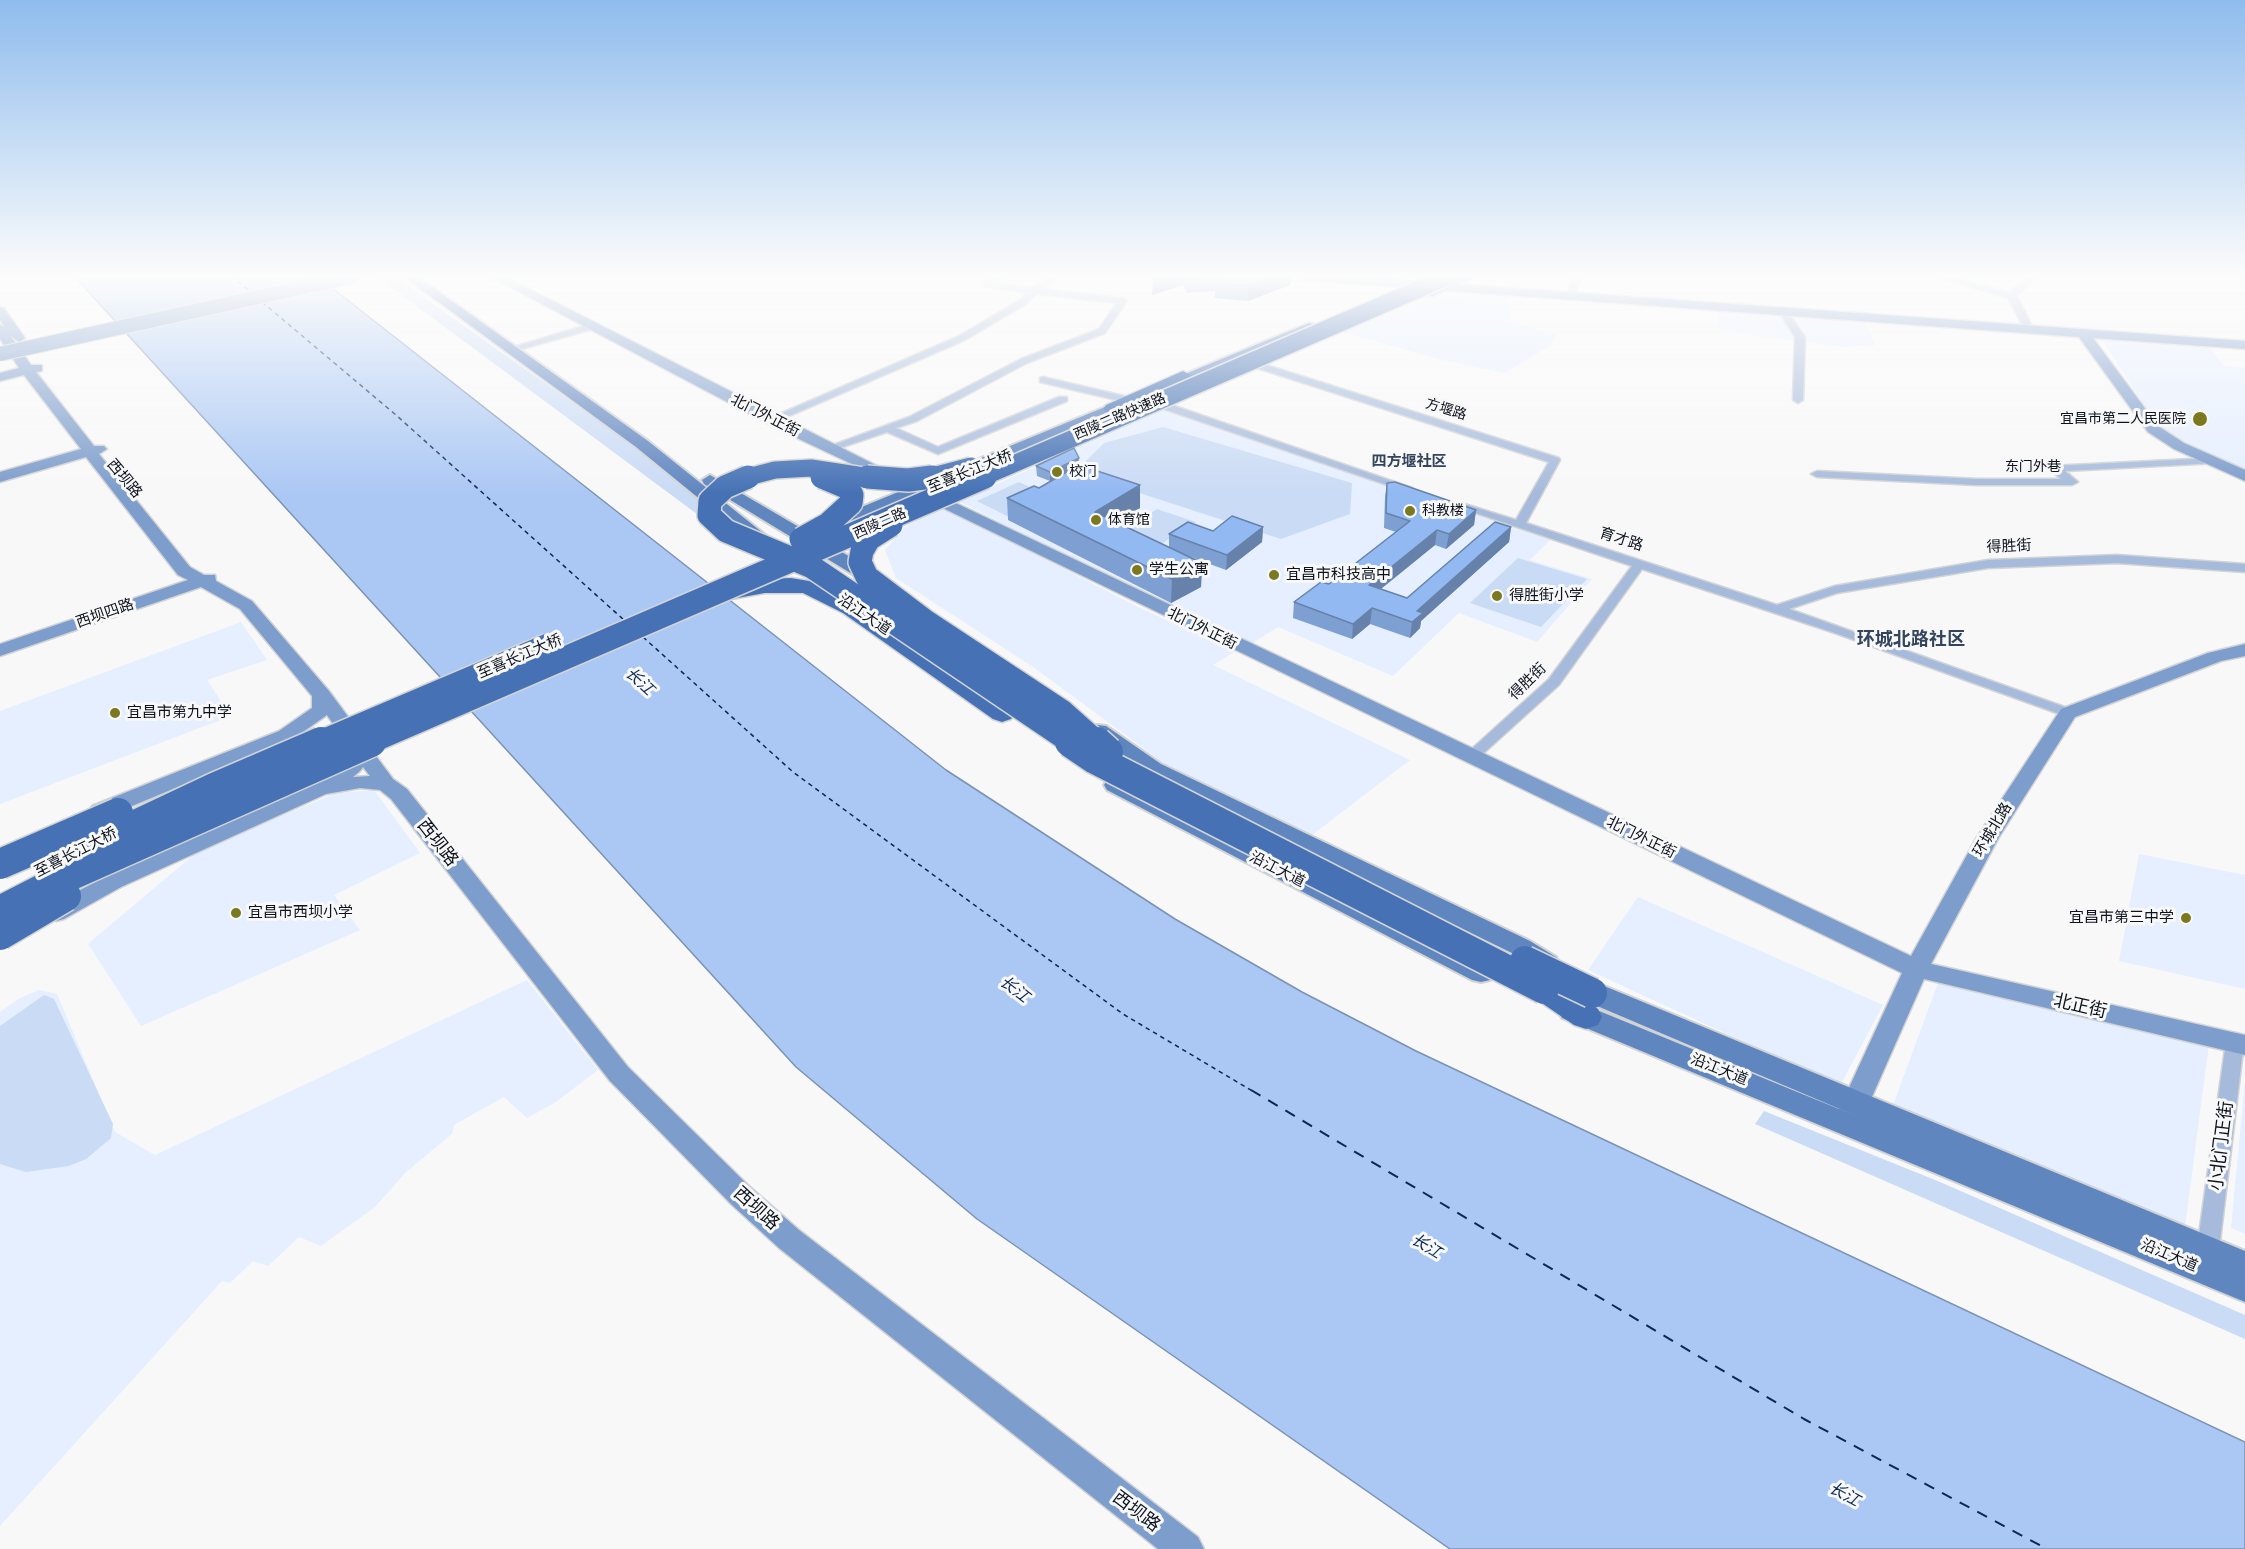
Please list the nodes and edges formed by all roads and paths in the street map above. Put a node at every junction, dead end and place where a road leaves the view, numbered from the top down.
1 (16, 348) edge
2 (17, 348) edge
3 (17, 348) edge
4 (20, 348) edge
5 (509, 348) edge
6 (525, 348) edge
7 (635, 348) edge
8 (938, 348) edge
9 (1059, 348) edge
10 (1248, 348) edge
11 (1263, 348) edge
12 (1269, 348) edge
13 (1279, 348) edge
14 (1292, 348) edge
15 (1800, 348) edge
16 (2094, 348) edge
17 (0, 352) edge
18 (1257, 365) junction
19 (31, 368) junction
20 (0, 375) edge
21 (1042, 380) dead end
22 (1063, 399) dead end
23 (1132, 400) junction
24 (1798, 400) dead end
25 (1162, 405) junction
26 (1112, 409) joint
27 (771, 420) junction
28 (889, 429) junction
29 (1049, 440) junction
30 (830, 448) junction
31 (94, 450) junction
32 (1024, 459) junction
33 (2212, 461) junction
34 (1817, 474) dead end
35 (2245, 476) edge
36 (0, 477) edge
37 (1422, 493) edge
38 (927, 495) junction
39 (1443, 500) edge
40 (1519, 525) junction
41 (797, 549) junction
42 (1640, 563) junction
43 (2245, 568) edge
44 (205, 580) junction
45 (1780, 609) junction
46 (677, 610) junction
47 (0, 650) edge
48 (2245, 650) edge
49 (322, 695) junction
50 (2068, 713) junction
51 (345, 718) junction
52 (392, 721) junction
53 (286, 735) junction
54 (364, 746) junction
55 (1102, 755) junction
56 (1471, 757) junction
57 (393, 789) junction
58 (306, 796) junction
59 (3, 871) edge
60 (66, 884) joint
61 (0, 911) edge
62 (0, 924) edge
63 (0, 935) edge
64 (0, 948) edge
65 (1916, 969) junction
66 (1589, 1005) junction
67 (2240, 1043) edge
68 (1851, 1112) junction
69 (2208, 1249) junction
70 (2245, 1265) edge
71 (2245, 1288) edge
72 (1186, 1549) edge

1 - 19 main road, 西坝路
2 - 17 main road, bridge
3 - 17 main road, bridge
4 - 19 main road, 西坝路
5 - 41 main road, 沿江大道
6 - 41 main road, 沿江大道
7 - 27 main road, 北门外正街
8 - 27 street
9 - 28 street
10 - 23 highway
11 - 23 main road, 西陵二路
12 - 29 highway, 西陵二路快速路, bridge
13 - 32 highway, 西陵二路快速路, bridge
14 - 18 main road, 西陵二路
15 - 24 street
16 - 33 main road
18 - 25 main road, 西陵二路
18 - 40 street, 方堰路
19 - 20 main road
19 - 31 main road, 西坝路
21 - 23 street
22 - 28 street
23 - 26 highway
25 - 37 street
25 - 38 main road, 西陵二路
26 - 38 main road, 西陵二路
27 - 30 main road, 北门外正街
28 - 30 street
29 - 41 highway, 至喜长江大桥, bridge
29 - 55 highway, bridge
30 - 38 main road, 北门外正街
31 - 36 main road
31 - 44 main road, 西坝路
32 - 46 highway, 至喜长江大桥, bridge
32 - 55 highway, bridge
33 - 34 street, 东门外巷
33 - 35 main road
38 - 41 main road, 西陵二路
38 - 41 main road, 西陵二路
38 - 56 main road, 北门外正街
39 - 40 street, 育才路
40 - 42 street, 育才路
41 - 52 highway, 至喜长江大桥, bridge
41 - 55 highway, bridge
41 - 66 main road, 沿江大道
41 - 66 main road, 沿江大道
42 - 45 street, 育才路
42 - 56 street, 得胜街
43 - 45 street, 得胜街
44 - 47 main road, 西坝四路
44 - 49 main road, 西坝路
44 - 51 main road, 西坝路
45 - 50 street, 育才路
46 - 52 highway, 至喜长江大桥, bridge
46 - 55 highway, bridge
48 - 50 main road
49 - 51 main road, 西坝路
49 - 53 main road
50 - 65 main road, 环城北路
51 - 53 main road
51 - 54 main road, 西坝路
51 - 59 main road
52 - 59 highway, bridge
52 - 61 highway, 至喜长江大桥, bridge
52 - 63 highway, bridge
53 - 59 main road
54 - 57 main road, 西坝路
54 - 58 main road
54 - 60 main road
55 - 66 highway, bridge
55 - 66 highway, bridge
56 - 65 main road, 北门外正街
57 - 58 main road
57 - 72 main road, 西坝路
58 - 64 main road
60 - 62 highway
65 - 67 main road, 北正街
65 - 68 main road, 环城北路
66 - 68 main road, 沿江大道
67 - 69 street, 小北门正街
68 - 69 main road, 沿江大道
68 - 71 main road, 沿江大道
69 - 70 main road, 沿江大道

